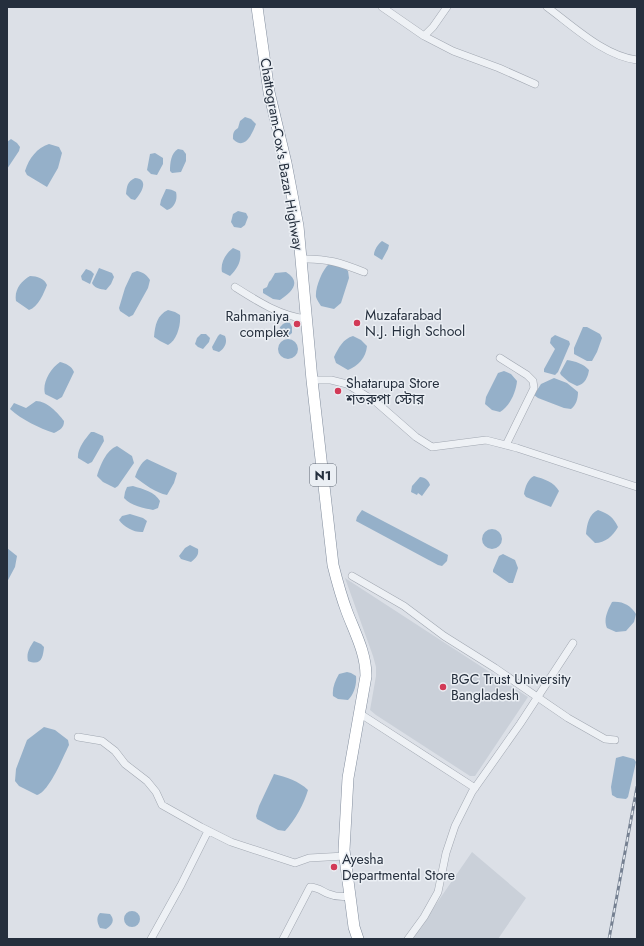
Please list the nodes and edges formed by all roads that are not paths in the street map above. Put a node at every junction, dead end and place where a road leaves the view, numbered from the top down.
1 (257, 7) edge
2 (382, 7) edge
3 (447, 7) edge
4 (547, 7) edge
5 (424, 36) junction
6 (637, 60) edge
7 (535, 84) dead end
8 (301, 259) junction
9 (364, 272) dead end
10 (234, 287) dead end
11 (307, 319) junction
12 (500, 358) dead end
13 (312, 380) junction
14 (506, 445) junction
15 (637, 486) edge
16 (352, 576) dead end
17 (573, 643) dead end
18 (538, 697) junction
19 (359, 713) junction
20 (78, 738) dead end
21 (615, 740) dead end
22 (475, 788) junction
23 (208, 831) junction
24 (345, 856) junction
25 (350, 896) junction
26 (152, 939) edge
27 (283, 939) edge
28 (358, 939) edge
29 (408, 939) edge

1 - 8 highway, Chattogram-Cox's Bazar Highway / N1
2 - 5 street
3 - 5 street
4 - 6 street
5 - 7 street
8 - 9 street
8 - 11 highway, Chattogram-Cox's Bazar Highway / N1
10 - 11 street
11 - 13 highway, Chattogram-Cox's Bazar Highway / N1
12 - 14 street
13 - 14 street
13 - 19 highway, Chattogram-Cox's Bazar Highway / N1
14 - 15 street
16 - 18 street
17 - 18 street
18 - 21 street
18 - 22 street
19 - 22 street
19 - 24 highway, Chattogram-Cox's Bazar Highway / N1
20 - 23 street
22 - 29 street
23 - 24 street
23 - 26 street
24 - 25 highway, Chattogram-Cox's Bazar Highway / N1
25 - 27 street
25 - 28 highway, Chattogram-Cox's Bazar Highway / N1

